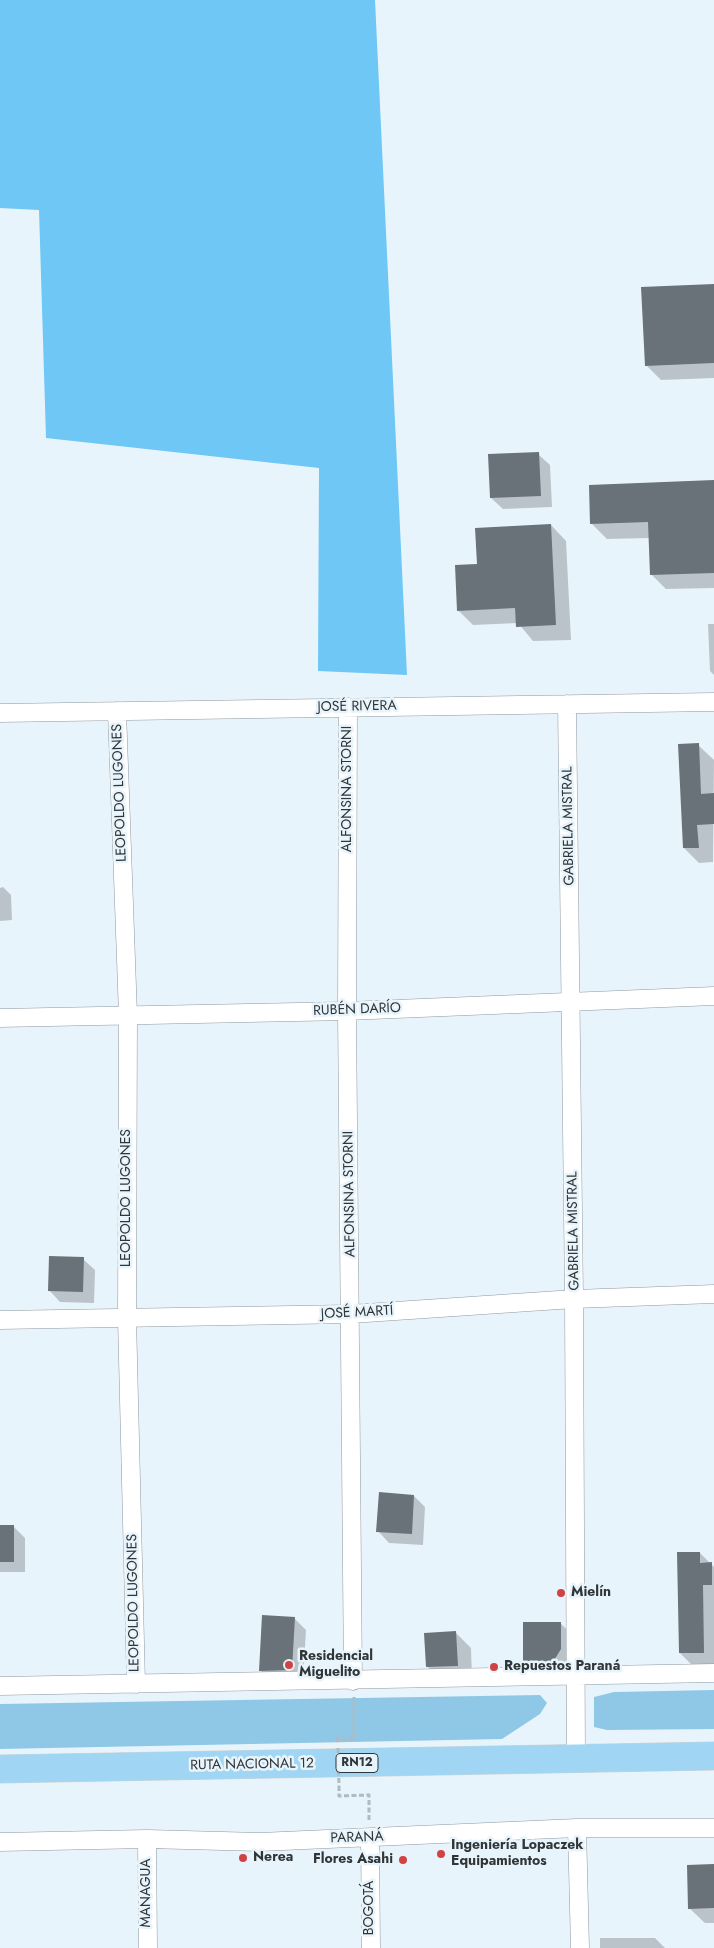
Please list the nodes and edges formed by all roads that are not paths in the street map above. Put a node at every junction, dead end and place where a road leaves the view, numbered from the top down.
1 (714, 702) edge
2 (567, 704) junction
3 (348, 707) junction
4 (117, 711) junction
5 (0, 713) edge
6 (714, 996) edge
7 (571, 1001) junction
8 (347, 1011) junction
9 (128, 1015) junction
10 (0, 1018) edge
11 (714, 1294) edge
12 (574, 1299) junction
13 (351, 1314) junction
14 (127, 1318) junction
15 (0, 1320) edge
16 (714, 1673) edge
17 (575, 1676) junction
18 (353, 1681) junction
19 (136, 1684) junction
20 (0, 1686) edge
21 (714, 1756) edge
22 (576, 1758) junction
23 (0, 1769) edge
24 (577, 1828) junction
25 (714, 1828) edge
26 (147, 1838) junction
27 (370, 1838) junction
28 (0, 1842) edge
29 (148, 1948) edge
30 (371, 1948) edge
31 (580, 1948) edge

1 - 2 street, JOSÉ RIVERA
2 - 3 street, JOSÉ RIVERA
2 - 7 street, GABRIELA MISTRAL
3 - 4 street, JOSÉ RIVERA
3 - 8 street, ALFONSINA STORNI
4 - 5 street, JOSÉ RIVERA
4 - 9 street, LEOPOLDO LUGONES
6 - 7 street, RUBÉN DARÍO
7 - 8 street, RUBÉN DARÍO
7 - 12 street, GABRIELA MISTRAL
8 - 9 street, RUBÉN DARÍO
8 - 13 street, ALFONSINA STORNI
9 - 10 street, RUBÉN DARÍO
9 - 14 street, LEOPOLDO LUGONES
11 - 12 street, JOSÉ MARTÍ
12 - 13 street, JOSÉ MARTÍ
12 - 17 street, GABRIELA MISTRAL
13 - 14 street, JOSÉ MARTÍ
13 - 18 street, ALFONSINA STORNI
14 - 15 street, JOSÉ MARTÍ
14 - 19 street, LEOPOLDO LUGONES
16 - 17 street
17 - 18 street
17 - 22 street, GABRIELA MISTRAL
18 - 19 street
19 - 20 street
21 - 22 highway, RUTA NACIONAL 12 / RN12
22 - 23 highway, RUTA NACIONAL 12 / RN12
24 - 25 street, PARANÁ
24 - 27 street, PARANÁ
24 - 31 street
26 - 27 street, PARANÁ
26 - 28 street, PARANÁ
26 - 29 street, MANAGUA
27 - 30 street, BOGOTÁ

